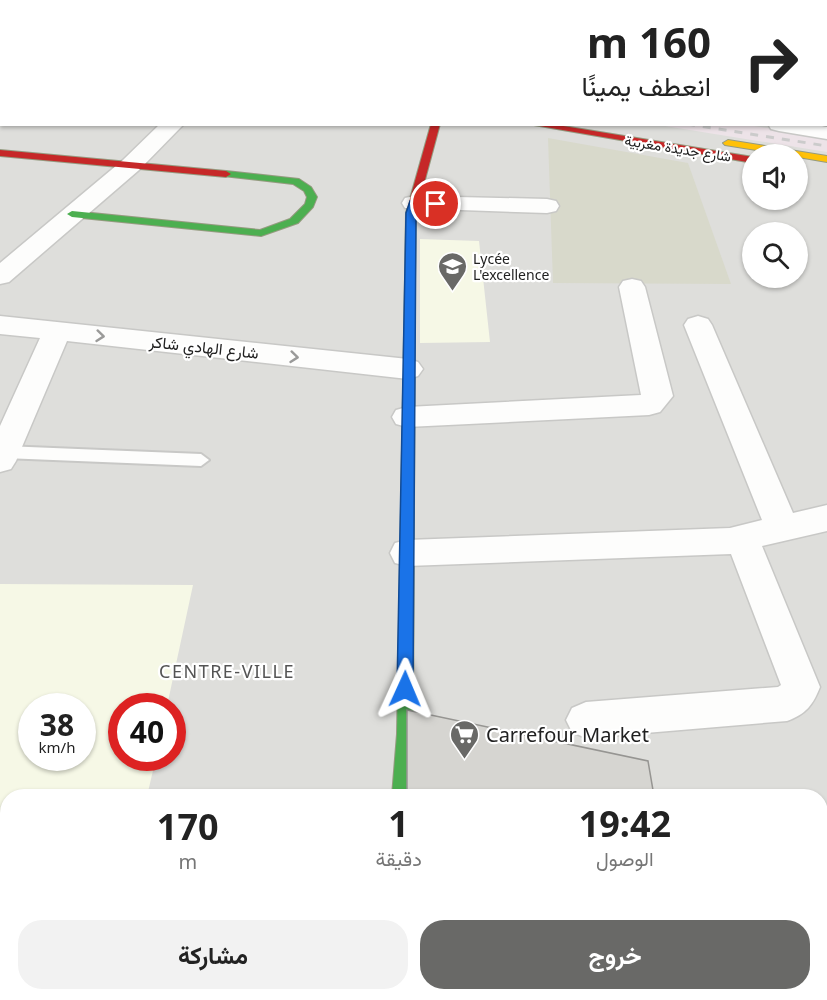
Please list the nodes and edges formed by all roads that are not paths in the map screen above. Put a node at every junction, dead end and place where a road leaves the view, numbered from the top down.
1 (171, 126) edge
2 (435, 126) edge
3 (544, 126) edge
4 (628, 126) edge
5 (791, 126) edge
6 (827, 132) edge
7 (0, 153) edge
8 (742, 158) edge
9 (827, 159) edge
10 (131, 165) junction
11 (808, 169) edge
12 (827, 172) edge
13 (414, 203) junction
14 (547, 206) dead end
15 (72, 214) junction
16 (0, 276) edge
17 (632, 287) dead end
18 (0, 325) edge
19 (698, 325) dead end
20 (57, 332) junction
21 (408, 369) junction
22 (407, 417) junction
23 (2, 457) edge
24 (201, 460) dead end
25 (827, 518) edge
26 (782, 528) junction
27 (742, 538) junction
28 (407, 553) junction
29 (586, 720) dead end
30 (401, 789) edge

1 - 10 street
2 - 13 street
3 - 8 street, شارع جديدة مغربية
4 - 9 street, شارع جديدة مغربية
5 - 6 street
7 - 10 street
10 - 15 street
10 - 15 street
11 - 12 street
13 - 14 street
13 - 21 street
15 - 16 street
17 - 22 street
18 - 20 street, شارع الهادي شاكر
19 - 26 street
20 -> 21 street, شارع الهادي شاكر
20 - 23 street
21 - 22 street
22 - 28 street
23 - 24 lane
25 - 26 street
26 - 27 street
27 - 28 street
27 - 29 street
28 - 30 street

